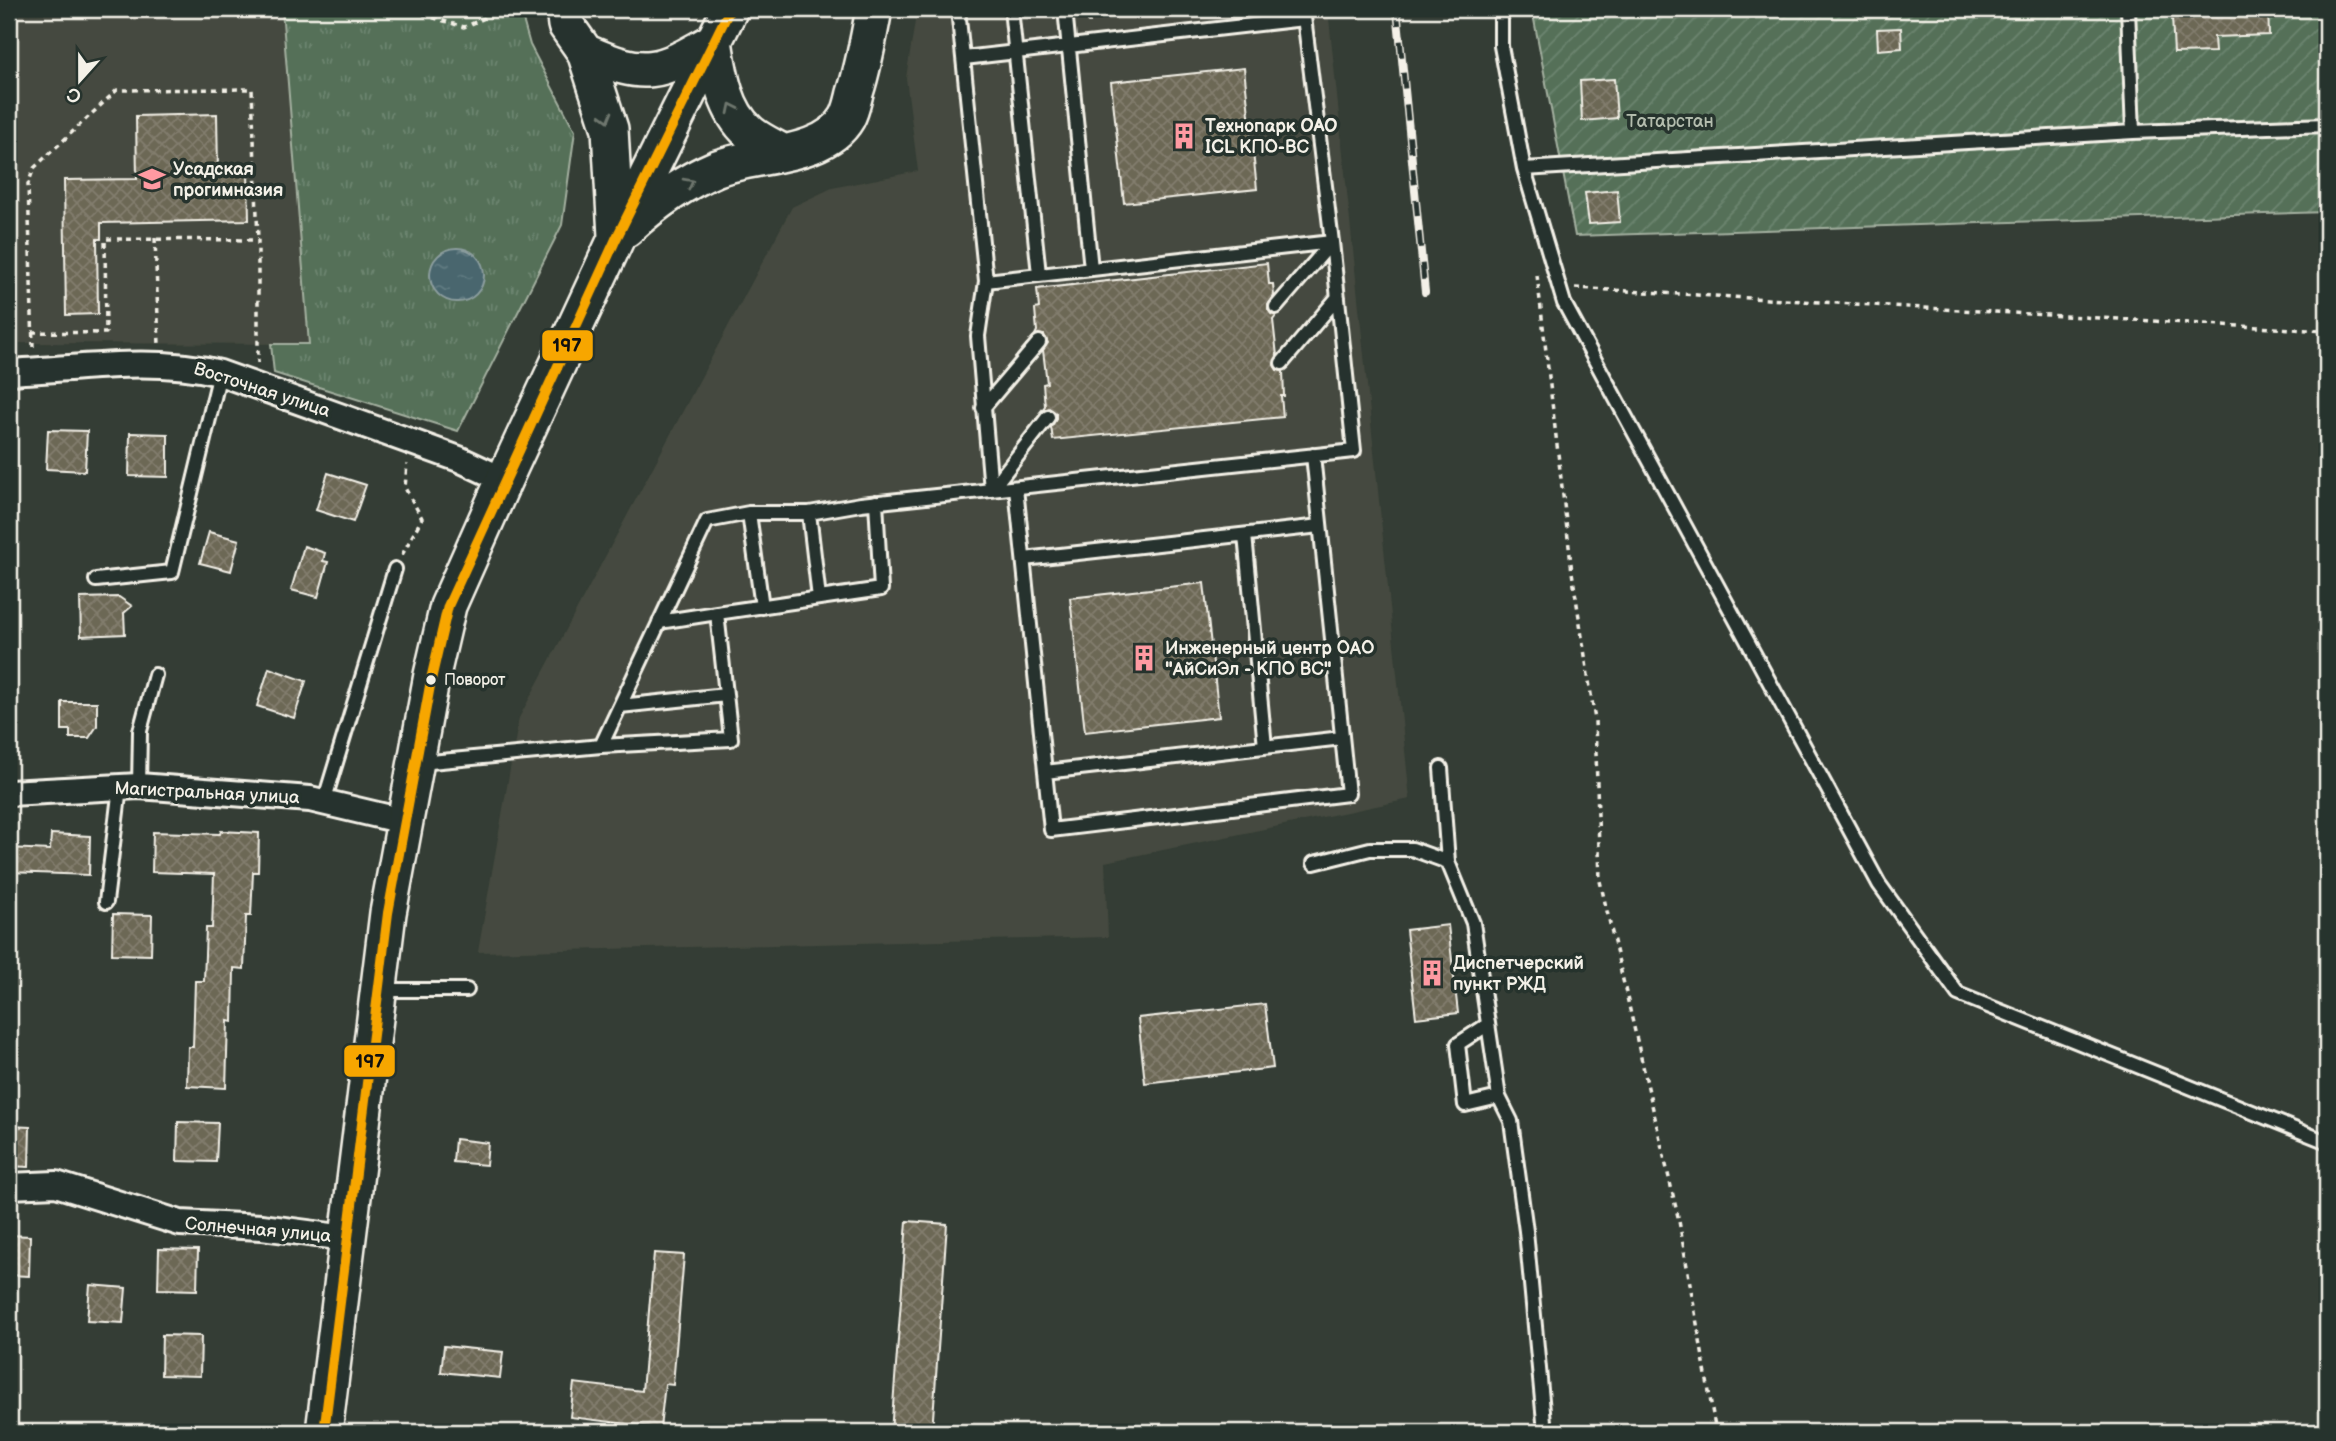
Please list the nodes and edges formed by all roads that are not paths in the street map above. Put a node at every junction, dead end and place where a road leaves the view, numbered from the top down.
1 (564, 9) edge
2 (730, 9) edge
3 (874, 9) edge
4 (958, 9) edge
5 (1011, 9) edge
6 (1065, 9) edge
7 (1501, 9) edge
8 (2128, 9) edge
9 (1304, 14) edge
10 (714, 41) junction
11 (1069, 48) junction
12 (585, 52) junction
13 (1016, 53) junction
14 (964, 58) junction
15 (2327, 125) edge
16 (2133, 132) junction
17 (782, 152) junction
18 (1524, 169) junction
19 (616, 239) junction
20 (1332, 242) junction
21 (1091, 269) junction
22 (1040, 274) junction
23 (986, 281) junction
24 (1338, 297) junction
25 (1276, 307) dead end
26 (1039, 342) dead end
27 (1282, 363) dead end
28 (9, 372) edge
29 (220, 373) junction
30 (983, 408) junction
31 (1048, 418) dead end
32 (1313, 455) junction
33 (504, 480) junction
34 (1016, 488) junction
35 (991, 491) junction
36 (876, 502) junction
37 (749, 513) junction
38 (809, 513) junction
39 (1320, 526) junction
40 (1245, 535) junction
41 (1024, 559) junction
42 (395, 569) road end
43 (96, 580) dead end
44 (819, 598) junction
45 (762, 607) junction
46 (717, 613) junction
47 (659, 622) junction
48 (155, 675) dead end
49 (726, 695) junction
50 (620, 706) junction
51 (1342, 738) junction
52 (601, 746) junction
53 (1265, 747) junction
54 (416, 763) junction
55 (1441, 768) dead end
56 (1045, 772) junction
57 (130, 786) junction
58 (9, 793) edge
59 (324, 802) junction
60 (403, 821) junction
61 (1448, 862) junction
62 (1314, 863) dead end
63 (106, 902) dead end
64 (379, 990) junction
65 (467, 990) dead end
66 (1487, 1025) junction
67 (1499, 1097) junction
68 (2327, 1142) edge
69 (9, 1186) edge
70 (346, 1238) junction
71 (324, 1432) edge
72 (1545, 1432) edge

1 - 12 street
2 - 10 street
3 - 17 street
4 - 14 lane
5 - 13 lane
6 - 11 lane
7 - 18 lane
8 - 16 lane
9 - 11 lane
9 - 20 lane
10 - 12 street
17 -> 10 street
10 - 19 street
11 - 13 lane
11 - 21 lane
12 -> 19 street
13 - 14 lane
13 - 22 lane
14 - 23 lane
15 - 16 lane
16 - 18 lane
19 -> 17 street
18 - 68 lane
19 - 33 street
20 - 21 lane
20 - 24 lane
20 - 25 lane
21 - 22 lane
22 - 23 lane
23 - 30 lane
24 - 27 lane
24 - 32 lane
26 - 30 lane
28 - 29 street, Восточная улица
29 - 33 street, Восточная улица
29 - 43 lane
30 - 35 lane
31 - 35 lane
32 - 34 lane
32 - 39 lane
33 - 54 street
34 - 35 lane
34 - 41 lane
35 - 36 lane
36 - 38 lane
36 - 44 lane
37 - 38 lane
37 - 45 lane
37 - 47 lane
38 - 44 lane
39 - 40 lane
39 - 51 lane
40 - 41 lane
40 - 53 lane
41 - 56 lane
42 - 59 lane
44 - 45 lane
45 - 46 lane
46 - 47 lane
46 - 49 lane
47 - 50 lane
48 - 57 lane
49 - 50 lane
49 - 52 lane
50 - 52 lane
51 - 53 lane
51 - 56 lane
52 - 54 lane
53 - 56 lane
54 - 60 street
55 - 61 lane
57 - 58 street, Магистральная улица
57 - 59 street, Магистральная улица
57 - 63 lane
59 - 60 street, Магистральная улица
60 - 64 street
61 - 62 lane
61 - 66 lane
64 - 65 lane
64 - 70 street
66 - 67 lane
66 - 67 lane
67 - 72 lane
69 - 70 street, Солнечная улица
70 - 71 street

